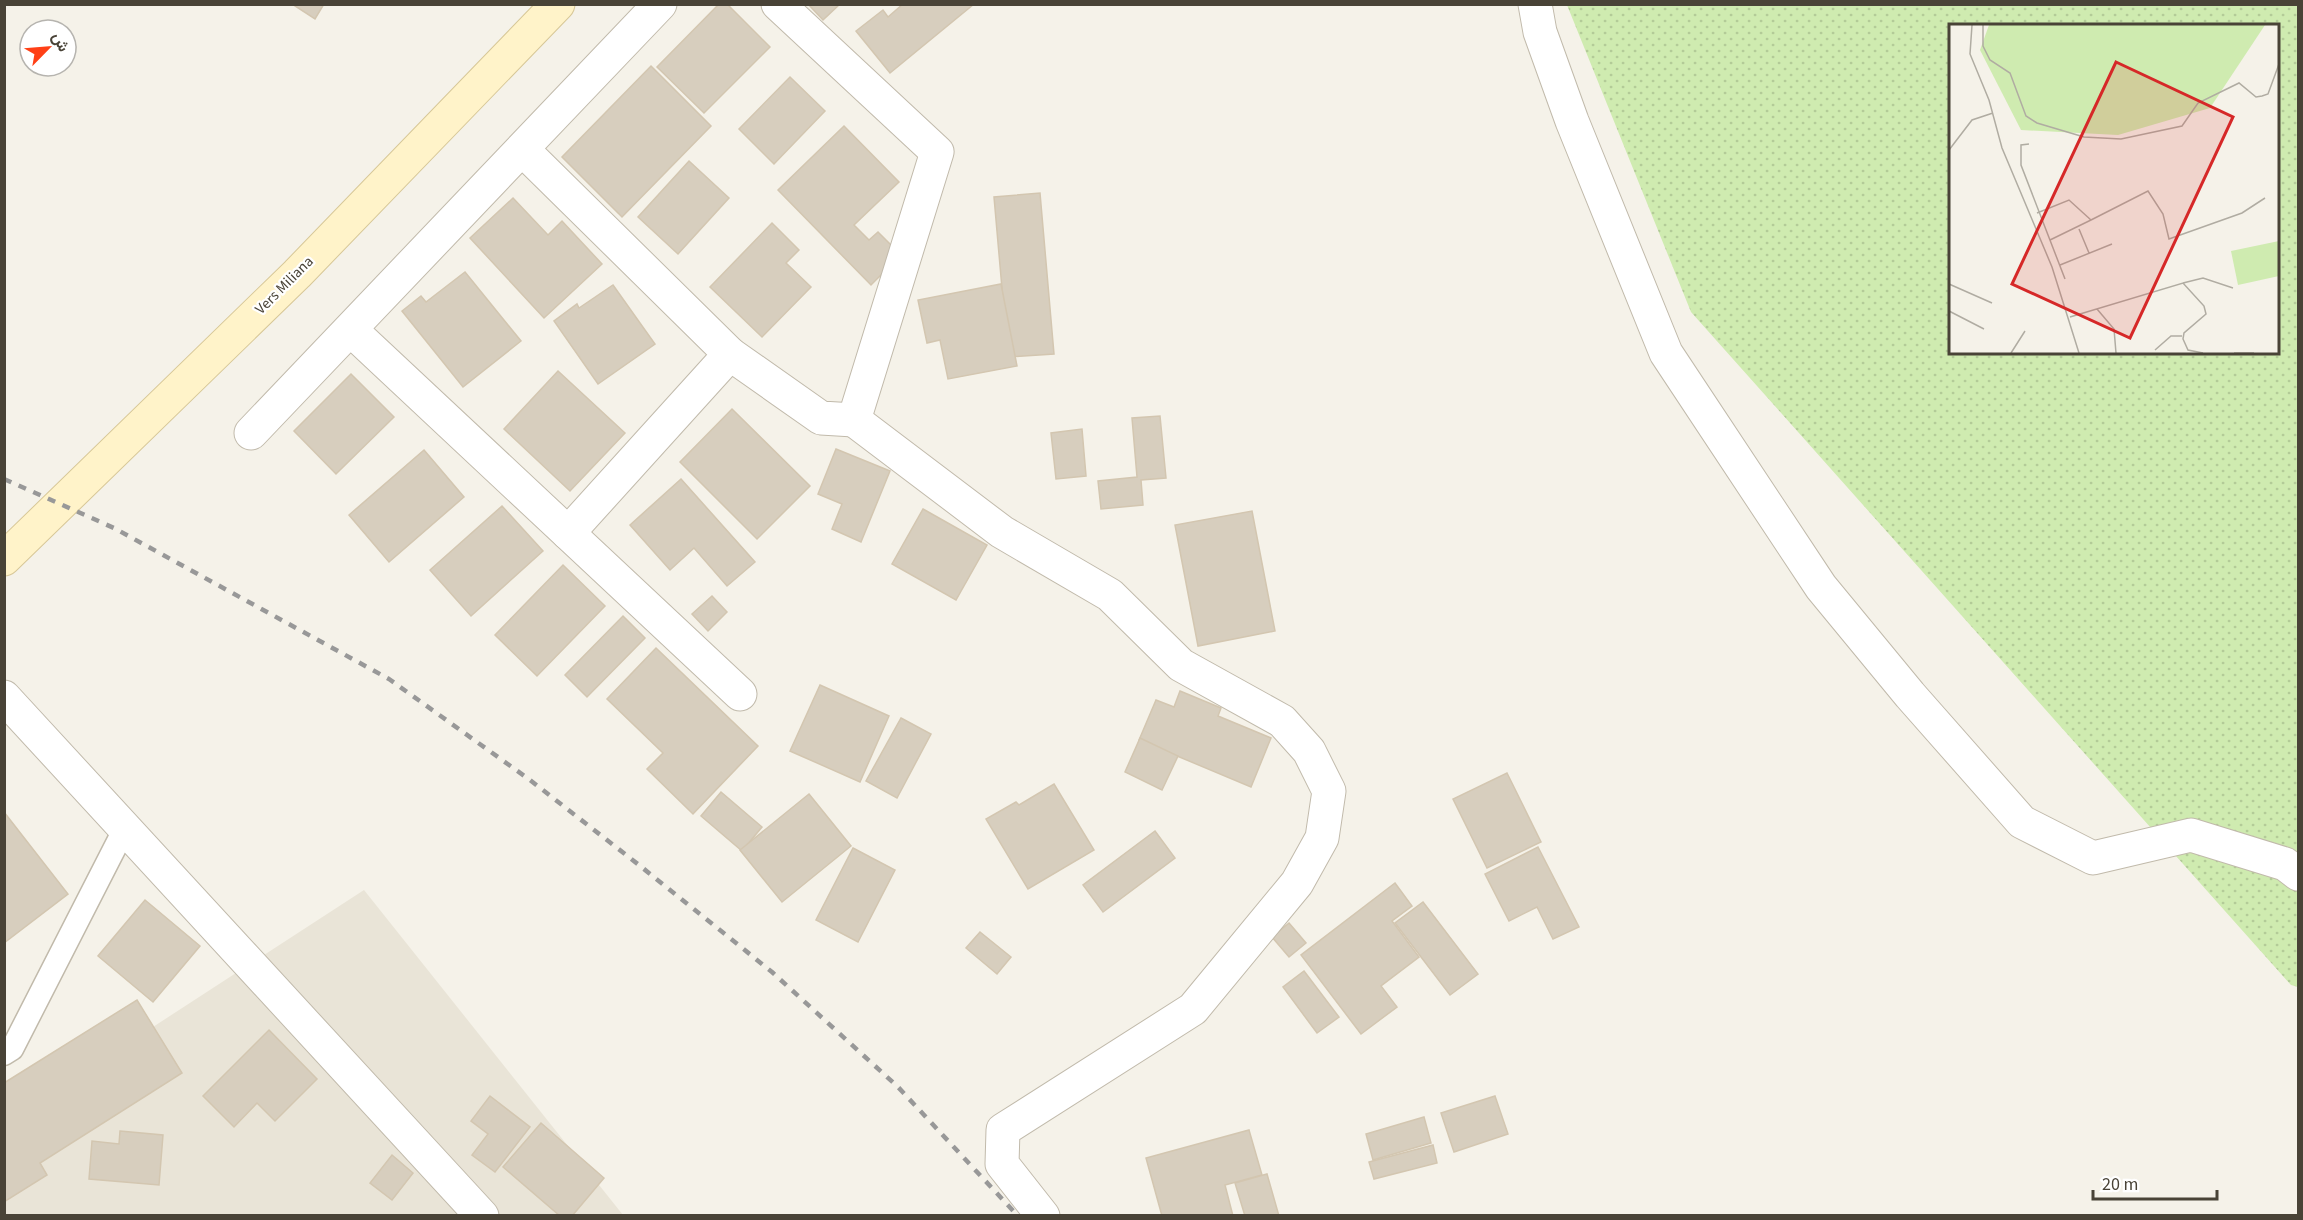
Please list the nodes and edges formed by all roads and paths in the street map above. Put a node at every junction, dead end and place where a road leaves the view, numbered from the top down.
1 (558, 4) edge
2 (660, 4) edge
3 (778, 4) edge
4 (1536, 4) edge
5 (522, 150) junction
6 (351, 330) junction
7 (730, 354) junction
8 (854, 420) junction
9 (251, 434) dead end
10 (568, 533) junction
11 (4, 560) edge
12 (740, 694) dead end
13 (4, 697) edge
14 (125, 828) junction
15 (2298, 874) edge
16 (4, 1054) edge
17 (482, 1215) edge
18 (1044, 1215) edge

1 - 11 main road, Vers Miliana
2 - 5 street
3 - 8 street
4 - 15 street
5 - 6 street
5 - 7 street
6 - 9 street
6 - 10 street
7 - 8 street
7 - 10 street
8 - 18 street
10 - 12 street
13 - 14 street
14 - 16 lane
14 - 17 street

